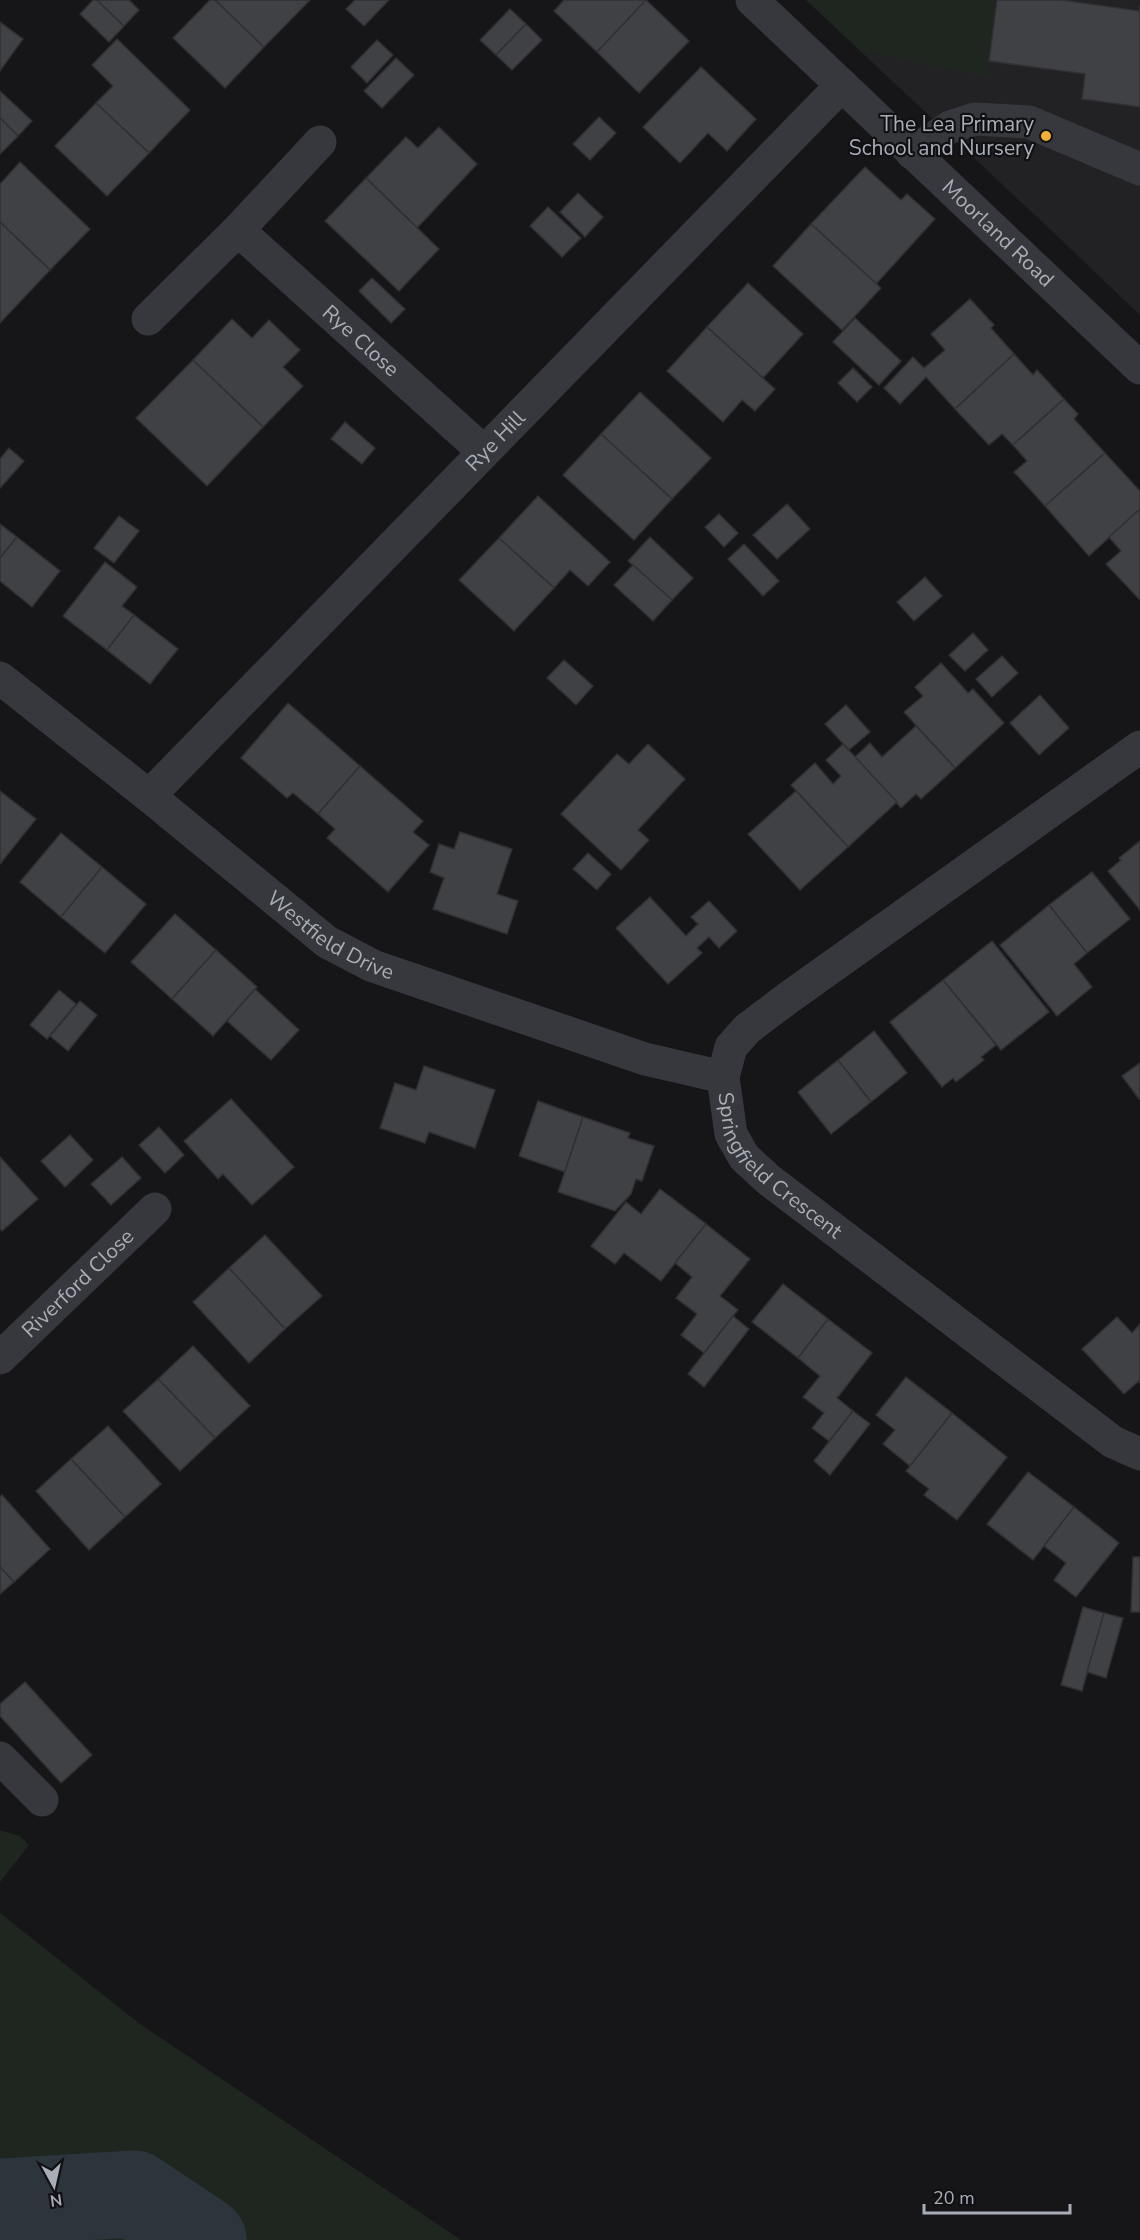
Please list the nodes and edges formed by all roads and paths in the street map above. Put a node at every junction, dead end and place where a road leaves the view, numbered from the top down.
1 (752, 0) edge
2 (842, 84) junction
3 (320, 142) dead end
4 (912, 153) junction
5 (1140, 169) edge
6 (238, 230) junction
7 (148, 319) dead end
8 (1140, 368) edge
9 (483, 451) junction
10 (0, 678) edge
11 (1140, 747) edge
12 (149, 796) junction
13 (723, 1077) junction
14 (155, 1209) dead end
15 (0, 1358) edge
16 (1140, 1454) edge
17 (0, 1758) edge
18 (42, 1800) dead end

1 - 2 street, Moorland Road
2 - 4 street, Moorland Road
2 - 9 street, Rye Hill
3 - 6 street
4 - 5 street
4 - 8 street, Moorland Road
6 - 7 street
6 - 9 street, Rye Close
9 - 12 street, Rye Hill
10 - 12 street, Westfield Drive
11 - 13 street, Springfield Crescent
12 - 13 street, Westfield Drive
13 - 16 street, Springfield Crescent
14 - 15 street, Riverford Close
17 - 18 street

